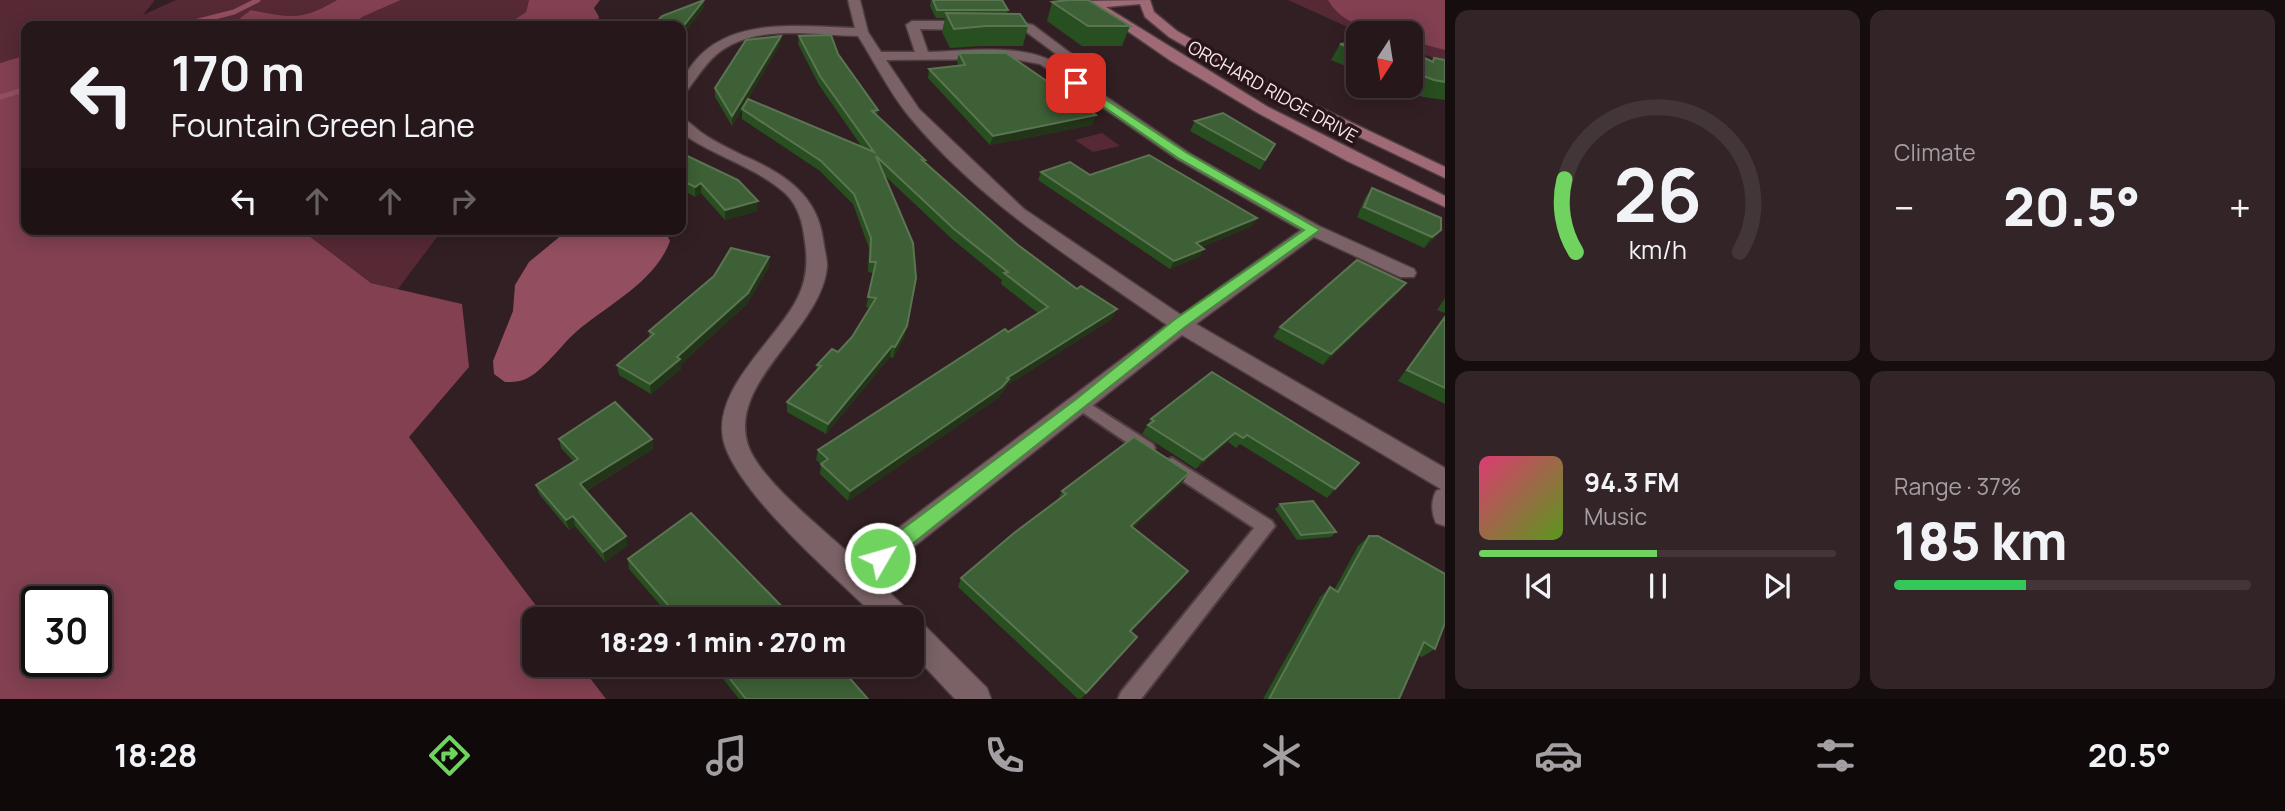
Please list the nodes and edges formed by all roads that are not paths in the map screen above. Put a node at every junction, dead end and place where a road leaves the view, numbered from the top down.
1 (854, 0) edge
2 (1143, 0) edge
3 (1086, 1) edge
4 (862, 32) junction
5 (875, 55) junction
6 (923, 55) junction
7 (1058, 71) junction
8 (686, 83) edge
9 (686, 128) edge
10 (1445, 173) edge
11 (1445, 202) edge
12 (1313, 230) junction
13 (1407, 273) dead end
14 (1180, 324) junction
15 (1081, 404) junction
16 (1445, 480) edge
17 (1445, 498) edge
18 (1445, 515) edge
19 (856, 576) junction
20 (886, 607) edge
21 (924, 645) edge
22 (976, 699) edge
23 (1128, 699) edge

1 - 4 street
2 - 3 street
2 - 10 street, ORCHARD RIDGE DRIVE
3 - 11 street, ORCHARD RIDGE DRIVE
4 - 5 street
4 - 8 street
5 - 6 street
5 - 14 street
6 - 7 street
6 - 7 street
7 - 12 street
9 - 19 street
12 - 13 street
12 - 14 street
14 - 15 street
14 - 16 street
15 - 19 street
15 - 23 lane
17 - 18 street
19 - 20 street
21 - 22 street

